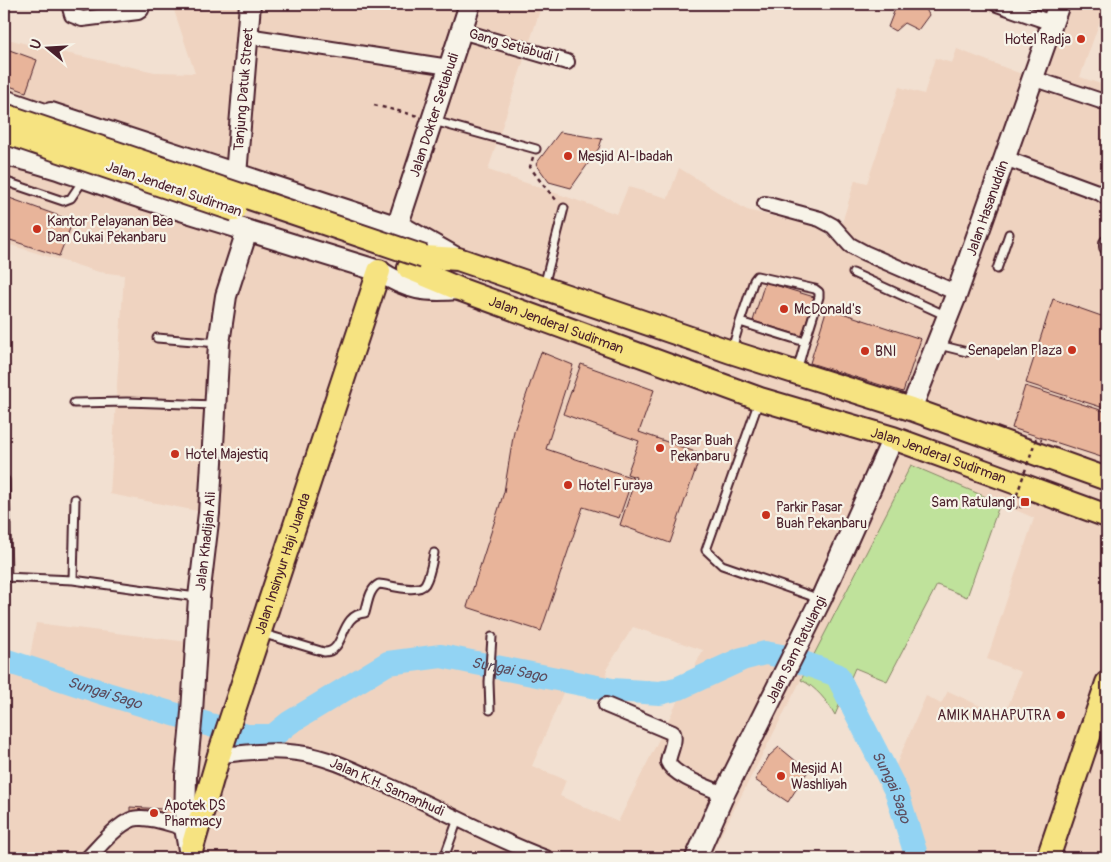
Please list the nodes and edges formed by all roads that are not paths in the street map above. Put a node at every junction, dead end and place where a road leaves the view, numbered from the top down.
1 (69, 4) edge
2 (143, 4) edge
3 (250, 4) edge
4 (470, 4) edge
5 (997, 4) edge
6 (1059, 4) edge
7 (1052, 23) junction
8 (461, 31) junction
9 (248, 36) junction
10 (567, 62) dead end
11 (449, 67) junction
12 (1032, 78) junction
13 (4, 97) edge
14 (1107, 103) edge
15 (50, 112) junction
16 (4, 115) edge
17 (431, 120) junction
18 (4, 132) edge
19 (536, 148) road end
20 (4, 154) edge
21 (1005, 158) junction
22 (35, 161) junction
23 (236, 175) junction
24 (84, 179) junction
25 (4, 181) edge
26 (1107, 198) edge
27 (765, 204) dead end
28 (564, 208) road end
29 (397, 227) junction
30 (247, 231) junction
31 (1009, 234) dead end
32 (1107, 243) edge
33 (1107, 247) edge
34 (458, 259) junction
35 (416, 262) junction
36 (997, 269) dead end
37 (379, 271) junction
38 (853, 273) dead end
39 (459, 289) junction
40 (543, 289) junction
41 (957, 293) junction
42 (948, 316) junction
43 (740, 322) junction
44 (157, 338) dead end
45 (805, 342) junction
46 (219, 343) junction
47 (936, 344) junction
48 (731, 352) junction
49 (967, 352) dead end
50 (797, 373) junction
51 (760, 398) junction
52 (74, 403) dead end
53 (215, 405) junction
54 (911, 410) junction
55 (893, 438) junction
56 (1107, 479) edge
57 (5, 480) dead end
58 (75, 499) dead end
59 (1107, 516) edge
60 (434, 553) dead end
61 (6, 577) edge
62 (73, 580) junction
63 (199, 598) junction
64 (821, 599) junction
65 (260, 633) junction
66 (492, 637) dead end
67 (1107, 683) edge
68 (606, 705) dead end
69 (490, 710) dead end
70 (225, 737) junction
71 (724, 794) junction
72 (458, 819) junction
73 (185, 828) junction
74 (189, 856) edge
75 (88, 858) edge
76 (444, 858) edge
77 (546, 858) edge
78 (696, 858) edge
79 (1048, 858) edge

1 - 2 street
3 - 9 street, Tanjung Datuk Street
4 - 8 street, Jalan Dokter Setiabudi
5 - 7 street
6 - 7 street, Jalan Hasanuddin
7 - 12 street, Jalan Hasanuddin
8 - 10 street, Gang Setiabudi I
8 - 11 street, Jalan Dokter Setiabudi
9 - 11 street
9 - 23 street, Tanjung Datuk Street
11 - 17 street, Jalan Dokter Setiabudi
12 - 14 street
12 - 21 street, Jalan Hasanuddin
13 - 15 street
15 - 22 street
15 - 23 street
16 - 35 main road, Jalan Jenderal Sudirman, bridge
17 - 19 lane
17 - 29 street, Jalan Dokter Setiabudi
18 - 35 main road, Jalan Jenderal Sudirman, bridge
20 - 22 street
21 - 26 street
21 - 41 street, Jalan Hasanuddin
22 - 24 street
23 - 29 street
24 - 25 lane
24 - 30 street
27 - 41 street
28 - 40 lane
29 - 34 street
30 - 37 street
30 - 46 street, Jalan Khadijah Ali
31 - 36 lane
32 - 33 street
34 - 35 main road, Jalan Jenderal Sudirman
34 - 40 main road, Jalan Jenderal Sudirman
35 - 39 main road, Jalan Jenderal Sudirman
37 - 39 street
37 - 65 main road, Jalan Insinyur Haji Juanda
38 - 42 lane
39 - 51 main road, Jalan Jenderal Sudirman
40 - 48 main road, Jalan Jenderal Sudirman
41 - 42 street, Jalan Hasanuddin
42 - 47 street, Jalan Hasanuddin
43 - 45 lane
43 - 45 lane
43 - 48 lane
44 - 46 lane
45 - 50 lane
46 - 53 street, Jalan Khadijah Ali
47 - 49 lane
47 - 54 street, Jalan Hasanuddin
48 - 50 main road, Jalan Jenderal Sudirman
50 - 54 main road, Jalan Jenderal Sudirman
51 - 55 main road, Jalan Jenderal Sudirman
51 - 64 lane
52 - 53 lane
53 - 63 street, Jalan Khadijah Ali
54 - 56 main road, Jalan Jenderal Sudirman
55 - 59 main road, Jalan Jenderal Sudirman
55 - 64 street, Jalan Sam Ratulangi
57 - 61 lane
58 - 62 lane
60 - 65 lane
61 - 62 lane
62 - 63 lane
63 - 73 street, Jalan Khadijah Ali
64 - 71 street, Jalan Sam Ratulangi
65 - 70 main road, Jalan Insinyur Haji Juanda
66 - 69 lane
67 - 79 main road
68 - 71 street
70 - 72 street, Jalan K.H. Samanhudi
70 - 74 main road, Jalan Insinyur Haji Juanda
71 - 78 street, Jalan Sam Ratulangi
72 - 76 lane
72 - 77 street, Jalan K.H. Samanhudi
73 - 74 street, Jalan Khadijah Ali
73 - 75 street

